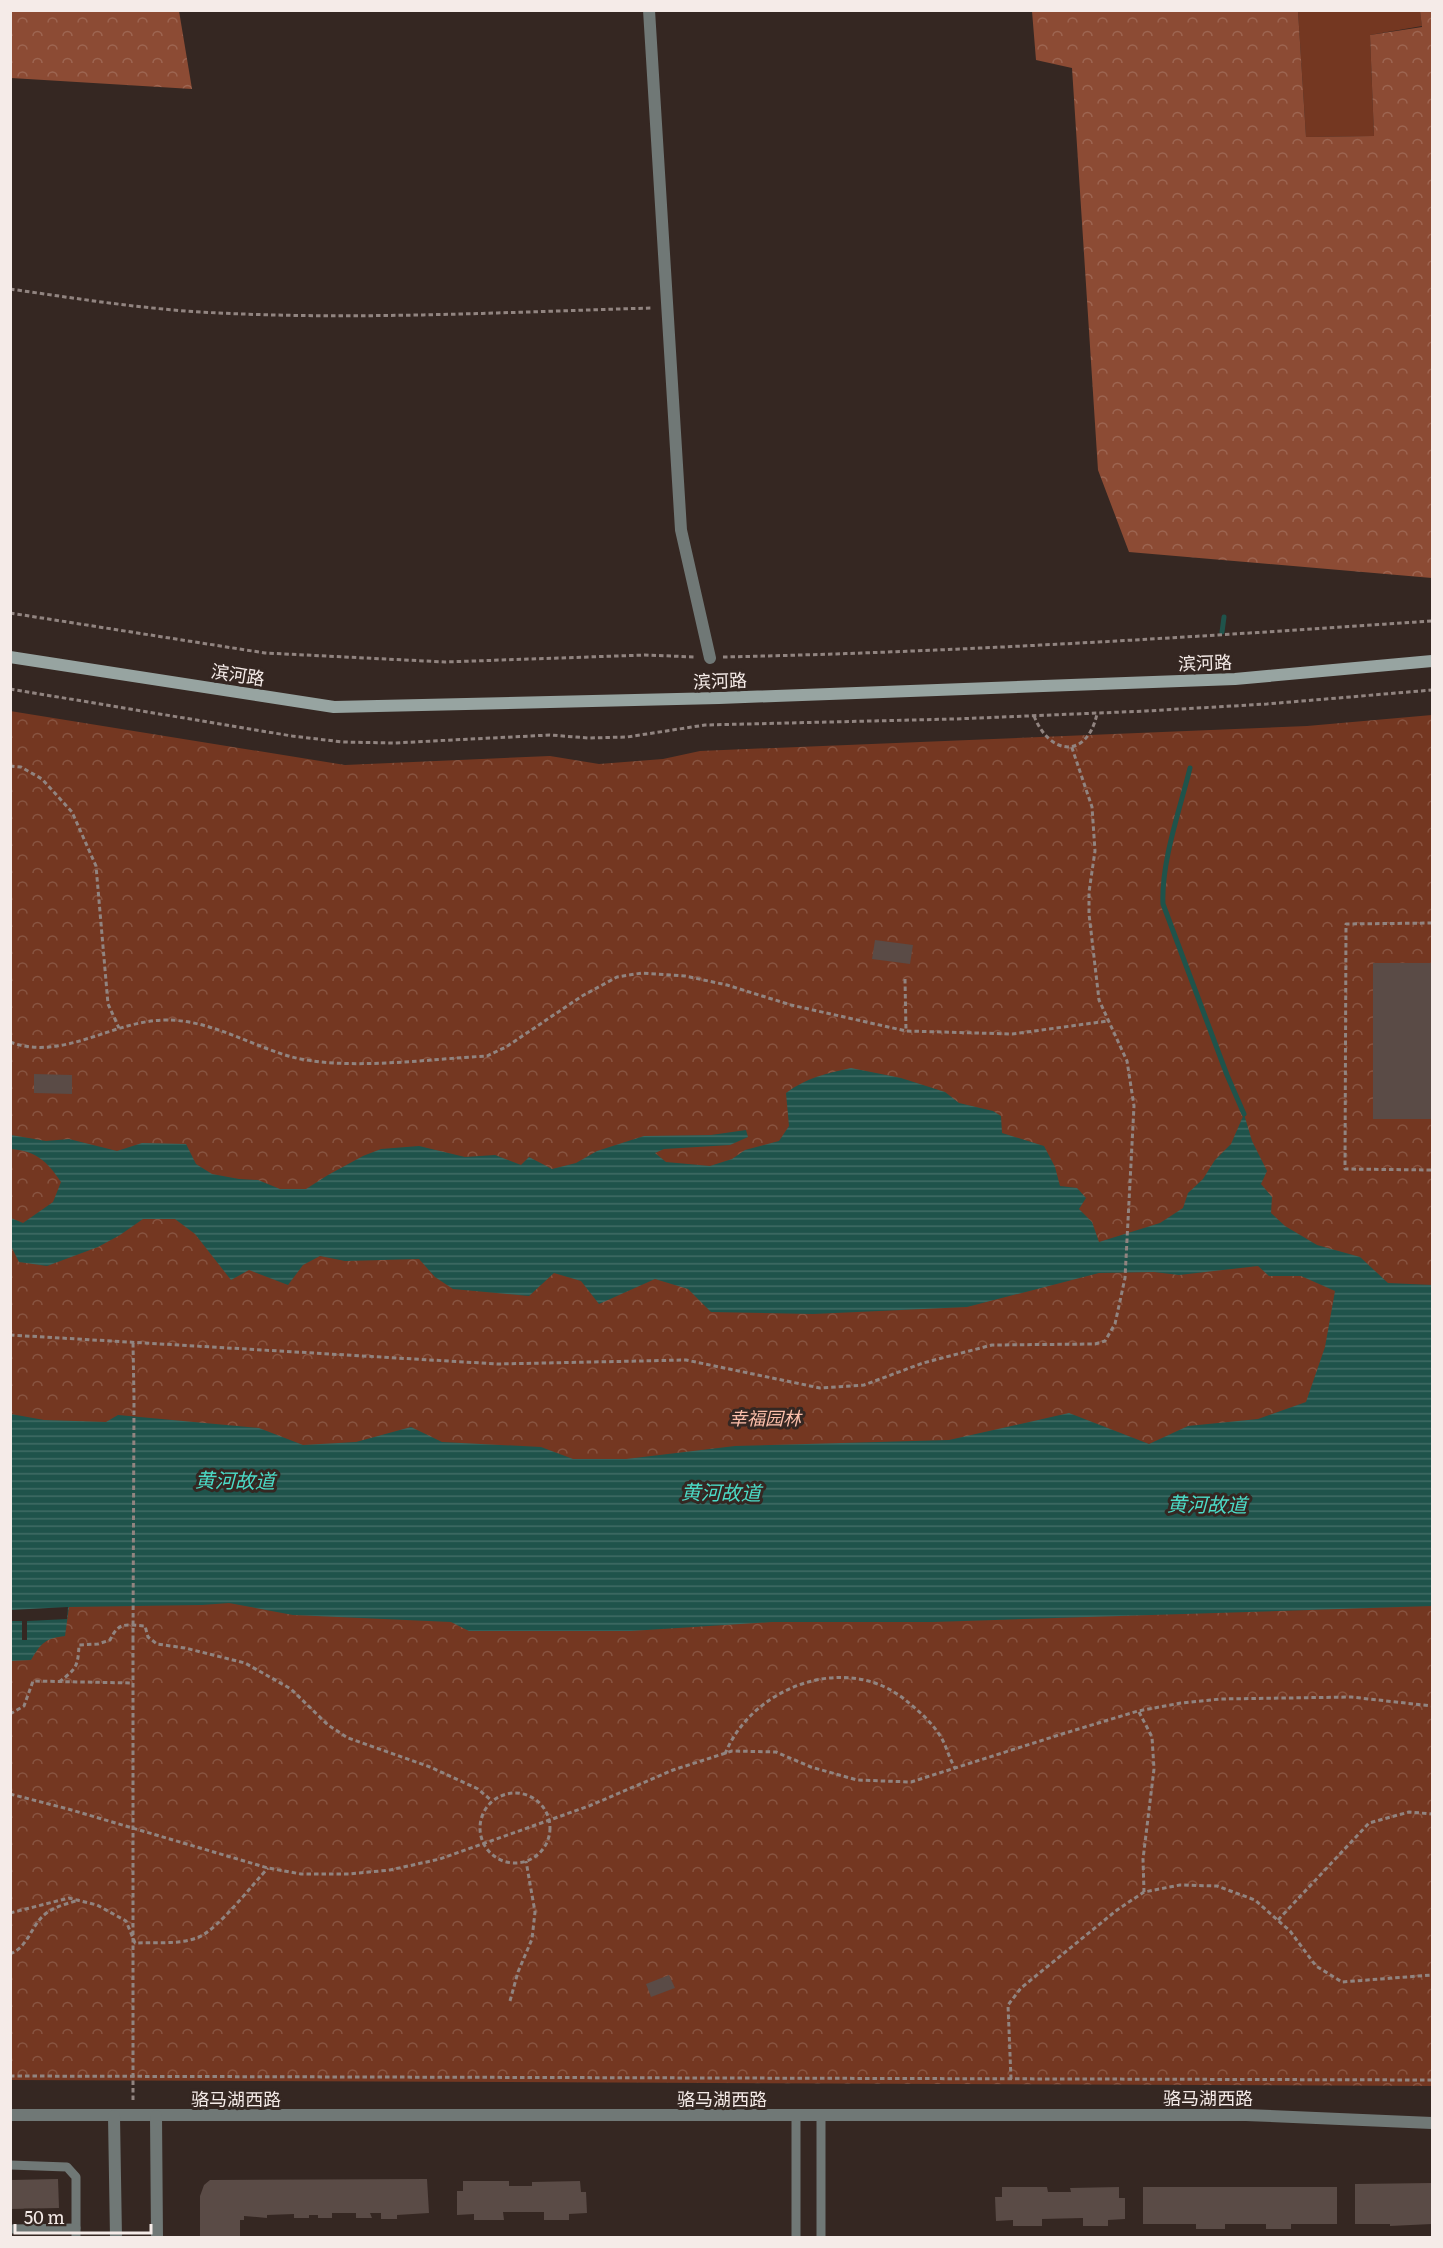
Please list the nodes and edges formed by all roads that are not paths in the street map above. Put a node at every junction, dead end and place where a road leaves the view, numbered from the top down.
1 (650, 10) edge
2 (10, 657) edge
3 (710, 658) dead end
4 (1432, 661) edge
5 (10, 2115) edge
6 (796, 2115) junction
7 (821, 2115) junction
8 (114, 2116) junction
9 (156, 2116) junction
10 (1432, 2122) edge
11 (10, 2165) edge
12 (10, 2229) edge
13 (76, 2233) edge
14 (116, 2238) edge
15 (157, 2238) edge
16 (796, 2238) edge
17 (821, 2238) edge

1 - 3 street
2 - 4 main road, 滨河路
5 - 8 street, 骆马湖西路
6 - 7 street, 骆马湖西路
6 - 9 street, 骆马湖西路
6 - 16 lane
7 - 10 street, 骆马湖西路
7 - 17 lane
8 - 9 street, 骆马湖西路
8 - 14 street
9 - 15 street
11 - 13 lane
12 - 13 lane

